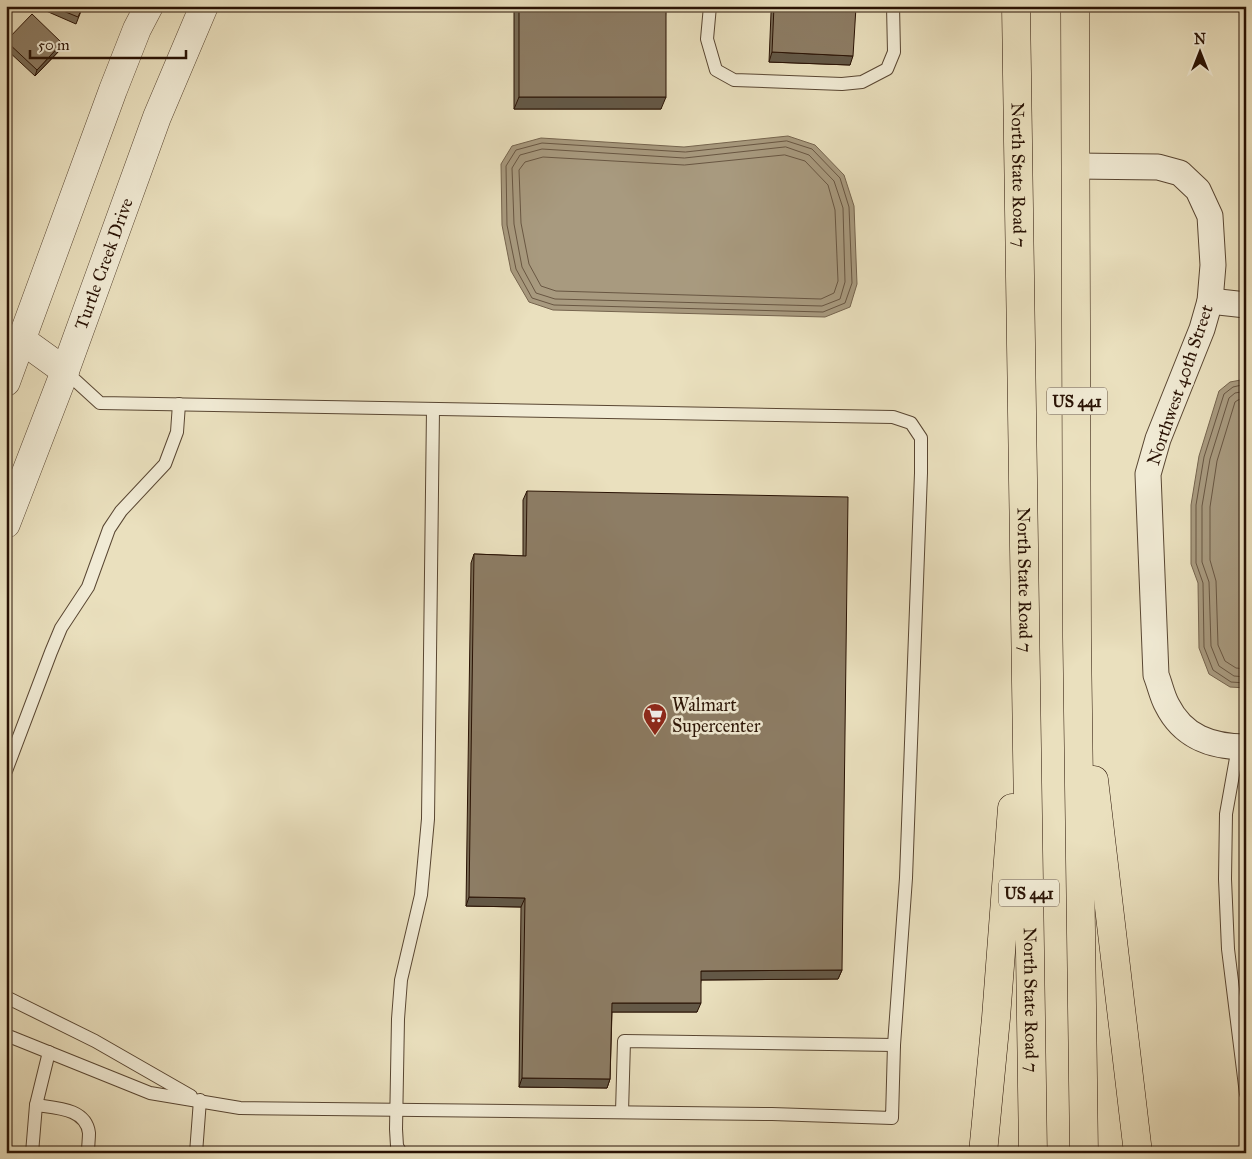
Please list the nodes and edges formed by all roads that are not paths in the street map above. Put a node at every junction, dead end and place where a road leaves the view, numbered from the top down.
1 (149, 6) edge
2 (204, 6) edge
3 (710, 6) edge
4 (893, 6) edge
5 (1016, 6) edge
6 (1075, 6) edge
7 (1076, 166) junction
8 (1210, 301) junction
9 (1246, 305) edge
10 (14, 336) edge
11 (65, 371) junction
12 (6, 382) edge
13 (179, 404) junction
14 (433, 409) junction
15 (6, 524) edge
16 (1026, 632) junction
17 (1077, 637) junction
18 (1242, 747) edge
19 (6, 771) edge
20 (6, 997) edge
21 (6, 1035) edge
22 (894, 1045) junction
23 (49, 1052) junction
24 (1246, 1094) edge
25 (200, 1100) junction
26 (36, 1105) junction
27 (397, 1110) junction
28 (622, 1112) junction
29 (32, 1153) edge
30 (88, 1153) edge
31 (196, 1153) edge
32 (400, 1153) edge
33 (983, 1153) edge
34 (1033, 1153) edge
35 (1084, 1153) edge
36 (1138, 1153) edge

1 - 10 street
2 - 11 street, Turtle Creek Drive
3 - 4 lane
5 - 16 main road, North State Road 7 / US 441
6 - 7 main road, US 441
7 - 8 street, Northwest 40th Street
7 - 17 main road, US 441
8 - 9 street
8 - 18 street, Northwest 40th Street
10 - 11 street
10 - 12 street
11 - 13 lane
11 - 15 street, Turtle Creek Drive
13 - 14 lane
13 - 19 lane
14 - 22 lane
14 - 27 lane
16 - 33 main road
16 - 34 main road, North State Road 7 / US 441
17 - 35 main road, US 441
17 - 36 main road
18 - 24 lane
20 - 25 lane
21 - 23 lane
22 - 28 lane
22 - 28 lane
23 - 25 lane
23 - 26 lane
25 - 27 lane
25 - 31 lane
26 - 29 lane
26 - 30 lane
27 - 28 lane
27 - 32 lane

